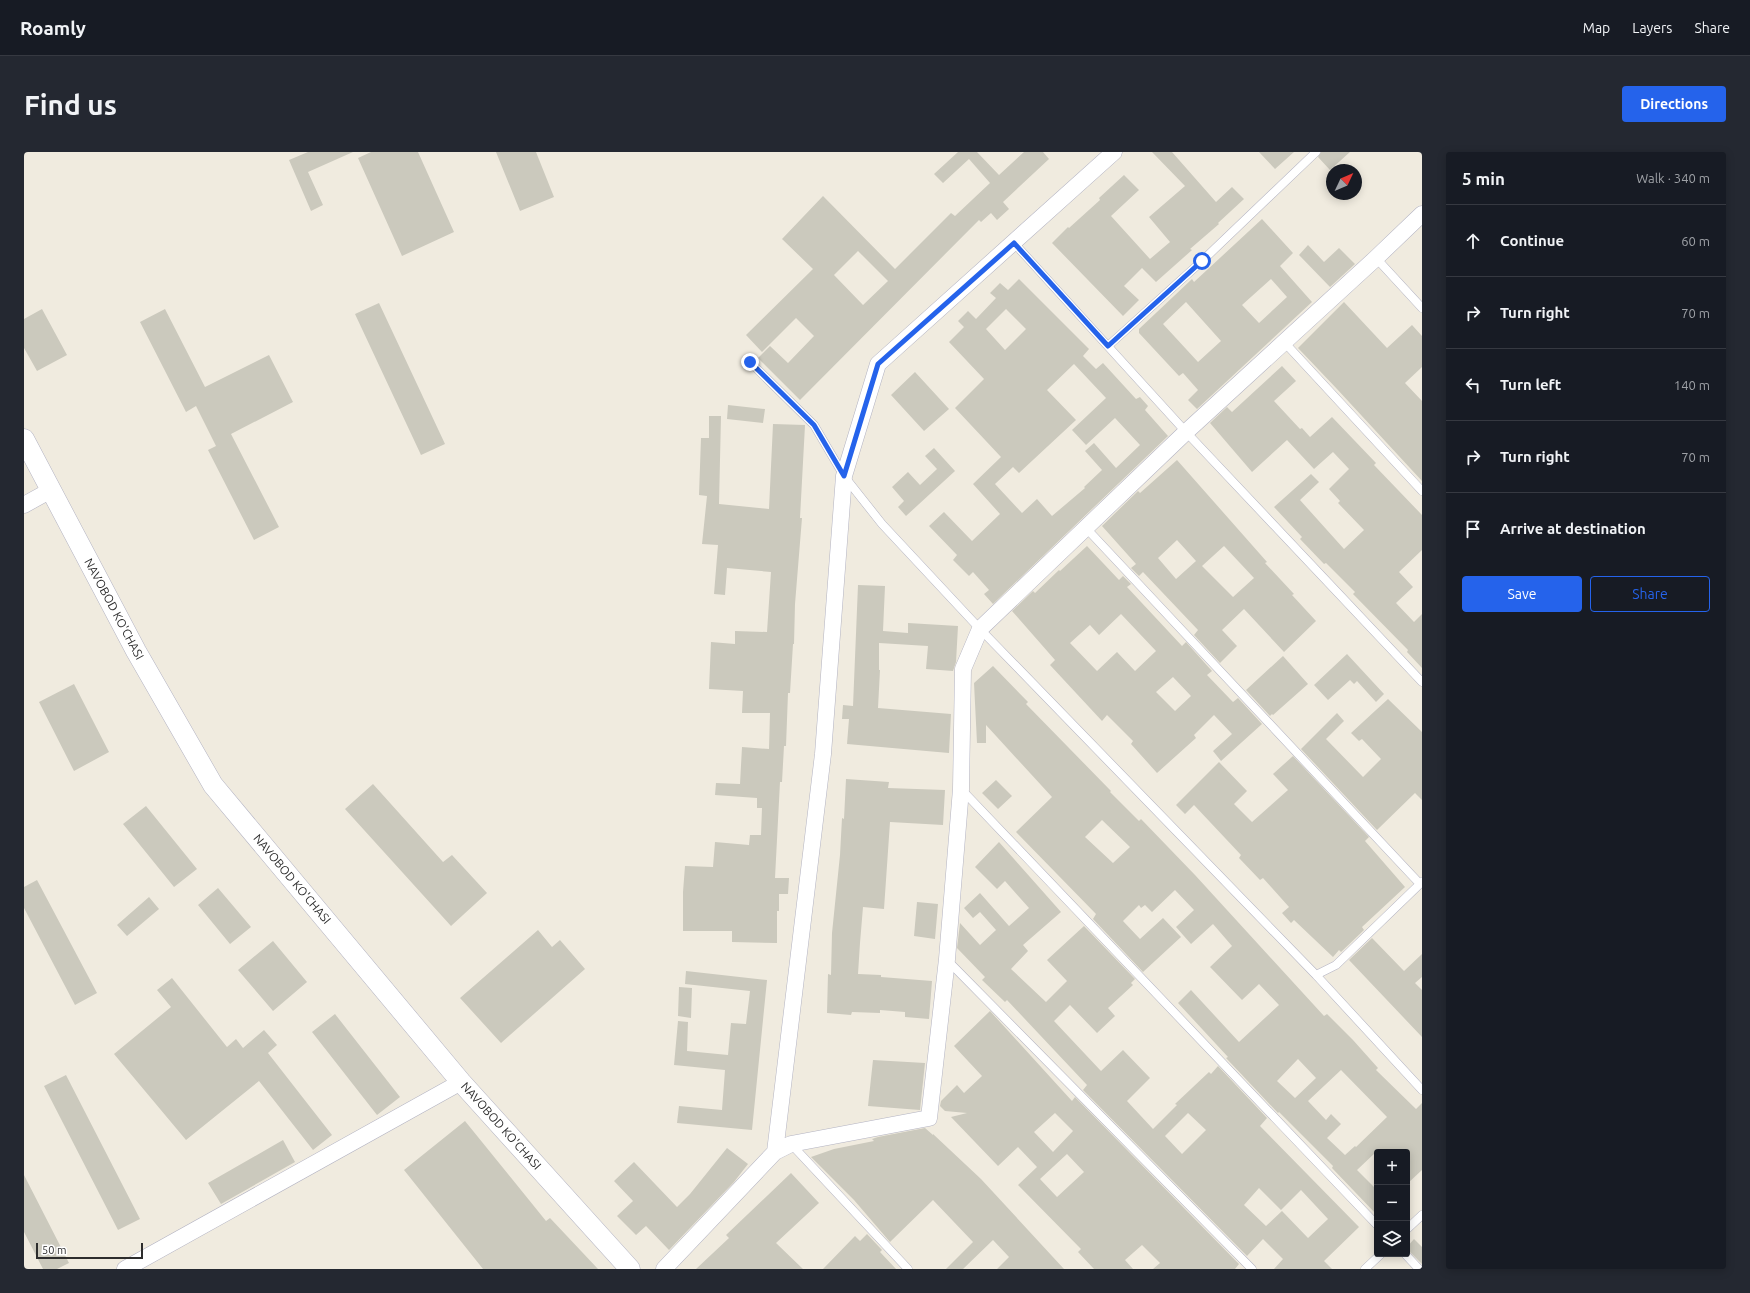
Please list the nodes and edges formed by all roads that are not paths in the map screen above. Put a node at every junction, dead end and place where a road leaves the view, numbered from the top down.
1 (1114, 152) edge
2 (1316, 152) edge
3 (1422, 214) edge
4 (1014, 243) junction
5 (1376, 258) junction
6 (1422, 308) edge
7 (1284, 343) junction
8 (1108, 346) junction
9 (750, 362) dead end
10 (1186, 432) junction
11 (24, 439) edge
12 (844, 476) junction
13 (50, 490) junction
14 (1422, 491) edge
15 (24, 505) edge
16 (1086, 528) junction
17 (980, 629) junction
18 (1422, 682) edge
19 (961, 789) junction
20 (1421, 883) edge
21 (947, 959) junction
22 (1316, 975) junction
23 (461, 1082) junction
24 (1422, 1090) edge
25 (791, 1144) junction
26 (775, 1152) junction
27 (1422, 1215) edge
28 (1374, 1222) edge
29 (1410, 1226) edge
30 (1378, 1257) edge
31 (1408, 1257) edge
32 (622, 1266) edge
33 (125, 1269) edge
34 (664, 1269) edge
35 (908, 1269) edge
36 (1252, 1269) edge
37 (1365, 1269) edge
38 (1419, 1269) edge

1 - 4 street
2 - 8 lane
3 - 5 street
4 - 8 lane
4 - 12 street
5 - 6 lane
5 - 7 street
7 - 10 street
7 - 14 lane
8 - 10 lane
9 - 12 lane
10 - 16 street
10 - 18 lane
11 - 13 street, NAVOBOD KO'CHASI
12 - 17 lane
12 - 26 street
13 - 15 street
13 - 23 street, NAVOBOD KO'CHASI
16 - 17 street
16 - 20 lane
17 - 19 street
17 - 22 lane
19 - 21 street
19 - 28 lane
20 - 22 lane
21 - 25 street
21 - 36 lane
22 - 24 lane
23 - 32 street, NAVOBOD KO'CHASI
23 - 33 street
25 - 26 street
25 - 35 lane
26 - 34 street
27 - 29 lane
30 - 37 lane
31 - 38 lane

